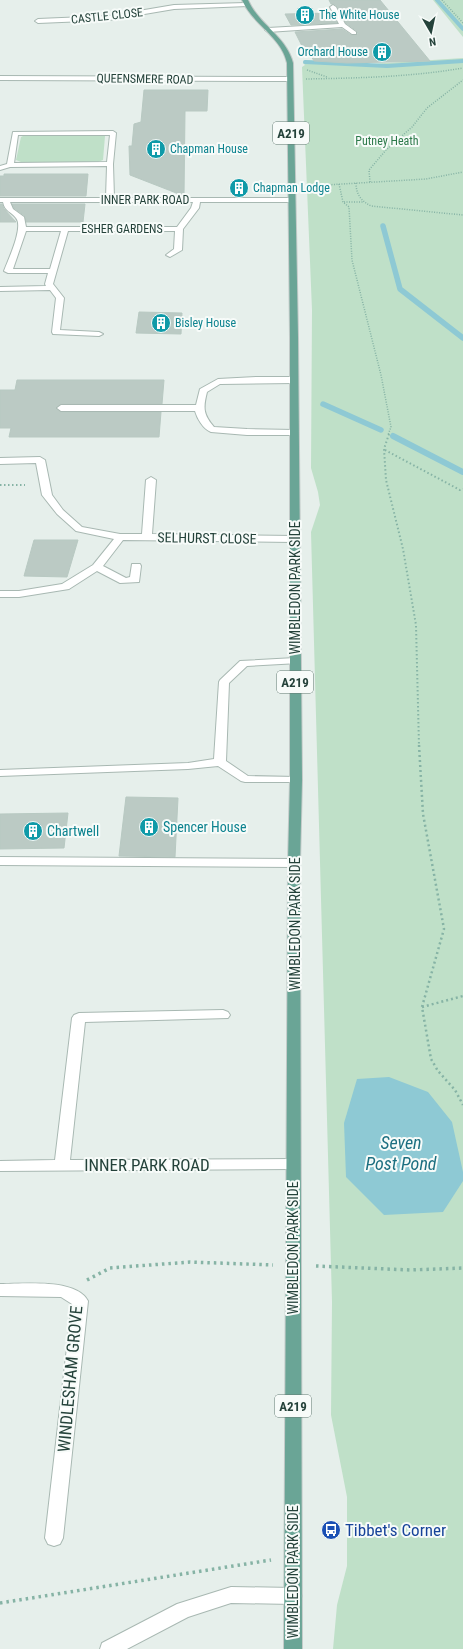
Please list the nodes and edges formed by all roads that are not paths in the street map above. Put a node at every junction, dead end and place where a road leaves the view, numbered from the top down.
1 (246, 3) edge
2 (333, 7) dead end
3 (38, 21) dead end
4 (343, 25) junction
5 (268, 30) junction
6 (354, 33) dead end
7 (0, 78) edge
8 (290, 79) junction
9 (110, 164) junction
10 (10, 165) junction
11 (0, 168) edge
12 (218, 191) dead end
13 (110, 199) junction
14 (3, 200) edge
15 (197, 200) junction
16 (218, 200) junction
17 (291, 200) junction
18 (23, 229) junction
19 (65, 229) junction
20 (179, 229) junction
21 (170, 255) dead end
22 (53, 271) junction
23 (52, 288) junction
24 (0, 289) edge
25 (99, 334) dead end
26 (294, 380) junction
27 (61, 408) dead end
28 (199, 408) junction
29 (294, 433) junction
30 (0, 461) edge
31 (151, 480) dead end
32 (120, 537) junction
33 (147, 537) junction
34 (294, 539) junction
35 (136, 566) dead end
36 (97, 567) junction
37 (0, 594) edge
38 (295, 662) junction
39 (220, 762) junction
40 (0, 773) edge
41 (296, 780) junction
42 (0, 861) edge
43 (294, 863) junction
44 (223, 1015) dead end
45 (293, 1164) junction
46 (0, 1166) edge
47 (62, 1166) junction
48 (0, 1290) edge
49 (54, 1538) dead end
50 (293, 1596) junction
51 (108, 1649) edge
52 (293, 1649) edge

1 - 3 street, CASTLE CLOSE
1 - 5 main road, A219
2 - 4 street
4 - 5 street
4 - 6 street
5 - 8 main road, A219
7 - 8 street, QUEENSMERE ROAD
8 - 17 main road, A219
9 - 10 street
9 - 10 street
9 - 13 street
10 - 11 street
12 - 16 street
13 - 14 street, INNER PARK ROAD
13 - 15 street, INNER PARK ROAD
14 - 18 street
15 - 16 street, INNER PARK ROAD
15 - 20 street, ESHER GARDENS
16 - 17 street, INNER PARK ROAD
17 - 26 main road, WIMBLEDON PARK SIDE / A219
18 - 19 street, ESHER GARDENS
18 - 22 street
19 - 20 street, ESHER GARDENS
19 - 22 street, ESHER GARDENS
20 - 21 street, ESHER GARDENS
22 - 23 street, ESHER GARDENS
23 - 24 street
23 - 25 street, ESHER GARDENS
26 - 28 street
26 - 29 main road, WIMBLEDON PARK SIDE / A219
27 - 28 street
28 - 29 street
29 - 34 main road, WIMBLEDON PARK SIDE / A219
30 - 32 street, SELHURST CLOSE
31 - 33 street
32 - 33 street, SELHURST CLOSE
32 - 36 street
33 - 34 street, SELHURST CLOSE
34 - 38 main road, WIMBLEDON PARK SIDE / A219
35 - 36 street
36 - 37 street
38 - 39 street
38 - 41 main road, WIMBLEDON PARK SIDE / A219
39 - 40 street
39 - 41 street
41 - 43 main road, WIMBLEDON PARK SIDE / A219
42 - 43 street
43 - 45 main road, WIMBLEDON PARK SIDE / A219
44 - 47 street
45 - 47 street, INNER PARK ROAD
45 - 50 main road, WIMBLEDON PARK SIDE / A219
46 - 47 street, INNER PARK ROAD
48 - 49 street, WINDLESHAM GROVE
50 - 51 street
50 - 52 main road, WIMBLEDON PARK SIDE / A219

